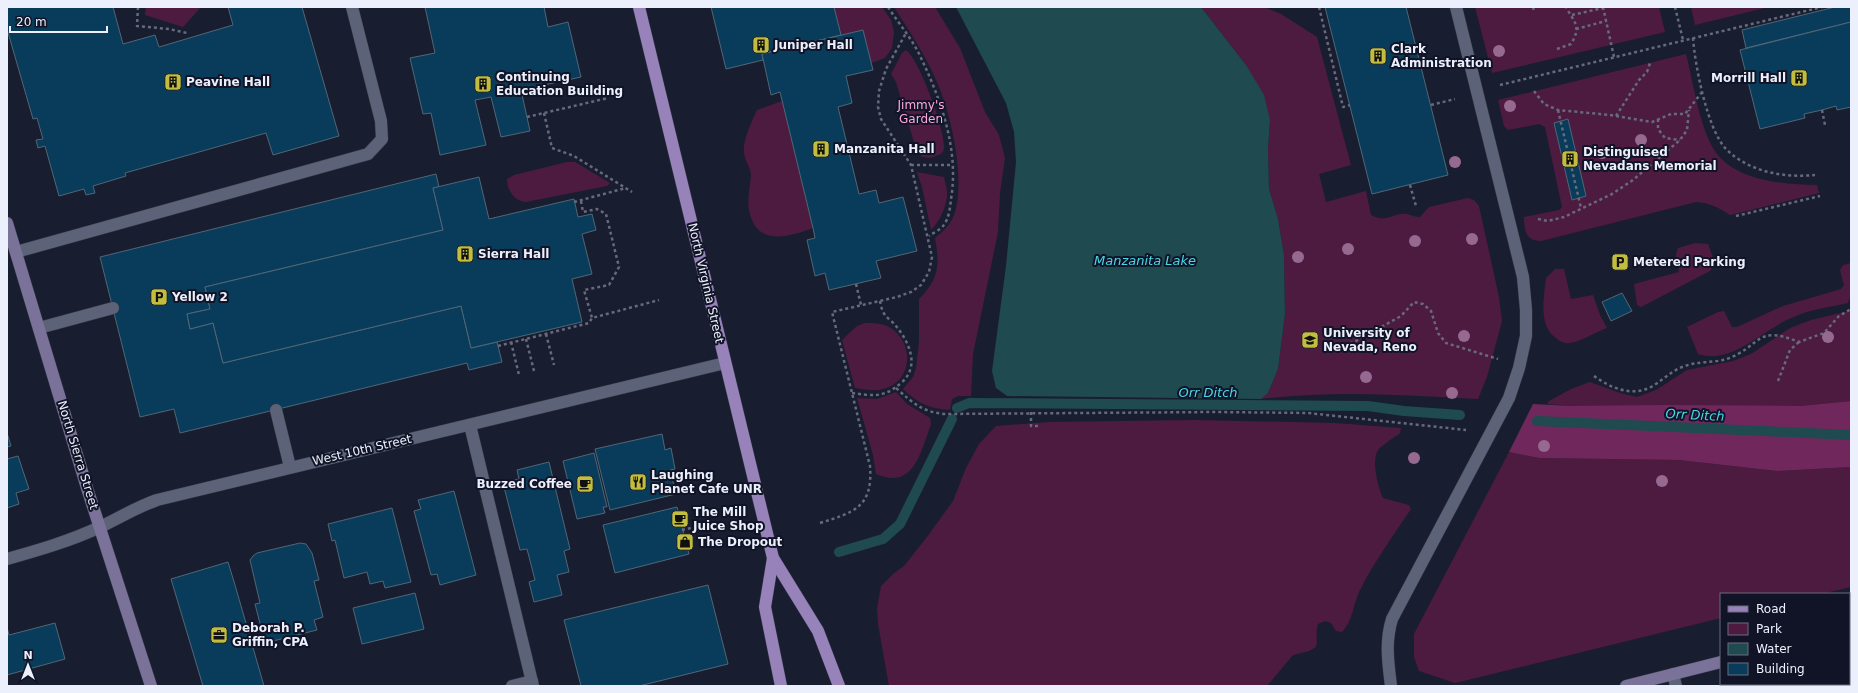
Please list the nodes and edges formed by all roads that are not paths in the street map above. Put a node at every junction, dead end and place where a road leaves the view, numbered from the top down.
1 (352, 7) edge
2 (639, 7) edge
3 (1456, 7) edge
4 (7, 224) edge
5 (16, 252) junction
6 (113, 308) dead end
7 (39, 328) junction
8 (725, 363) junction
9 (276, 410) dead end
10 (470, 425) junction
11 (290, 467) junction
12 (100, 527) junction
13 (773, 558) junction
14 (7, 559) edge
15 (1720, 662) edge
16 (1673, 674) junction
17 (533, 684) edge
18 (151, 686) edge
19 (512, 686) edge
20 (781, 686) edge
21 (839, 686) edge
22 (1391, 686) edge
23 (1626, 686) edge
24 (1676, 686) edge

1 - 5 street
2 - 8 main road, North Virginia Street
3 - 22 street
4 - 5 main road, North Sierra Street
5 - 7 main road, North Sierra Street
6 - 7 street
7 - 12 main road, North Sierra Street
8 - 10 street, West 10th Street
8 - 13 main road, North Virginia Street
9 - 11 street
10 - 11 street, West 10th Street
10 - 17 street
11 - 12 street, West 10th Street
12 - 14 street, West 10th Street
12 - 18 main road, North Sierra Street
13 - 20 main road, North Virginia Street
13 - 21 main road, North Virginia Street
15 - 16 main road
16 - 23 main road
16 - 24 street
17 - 19 street

